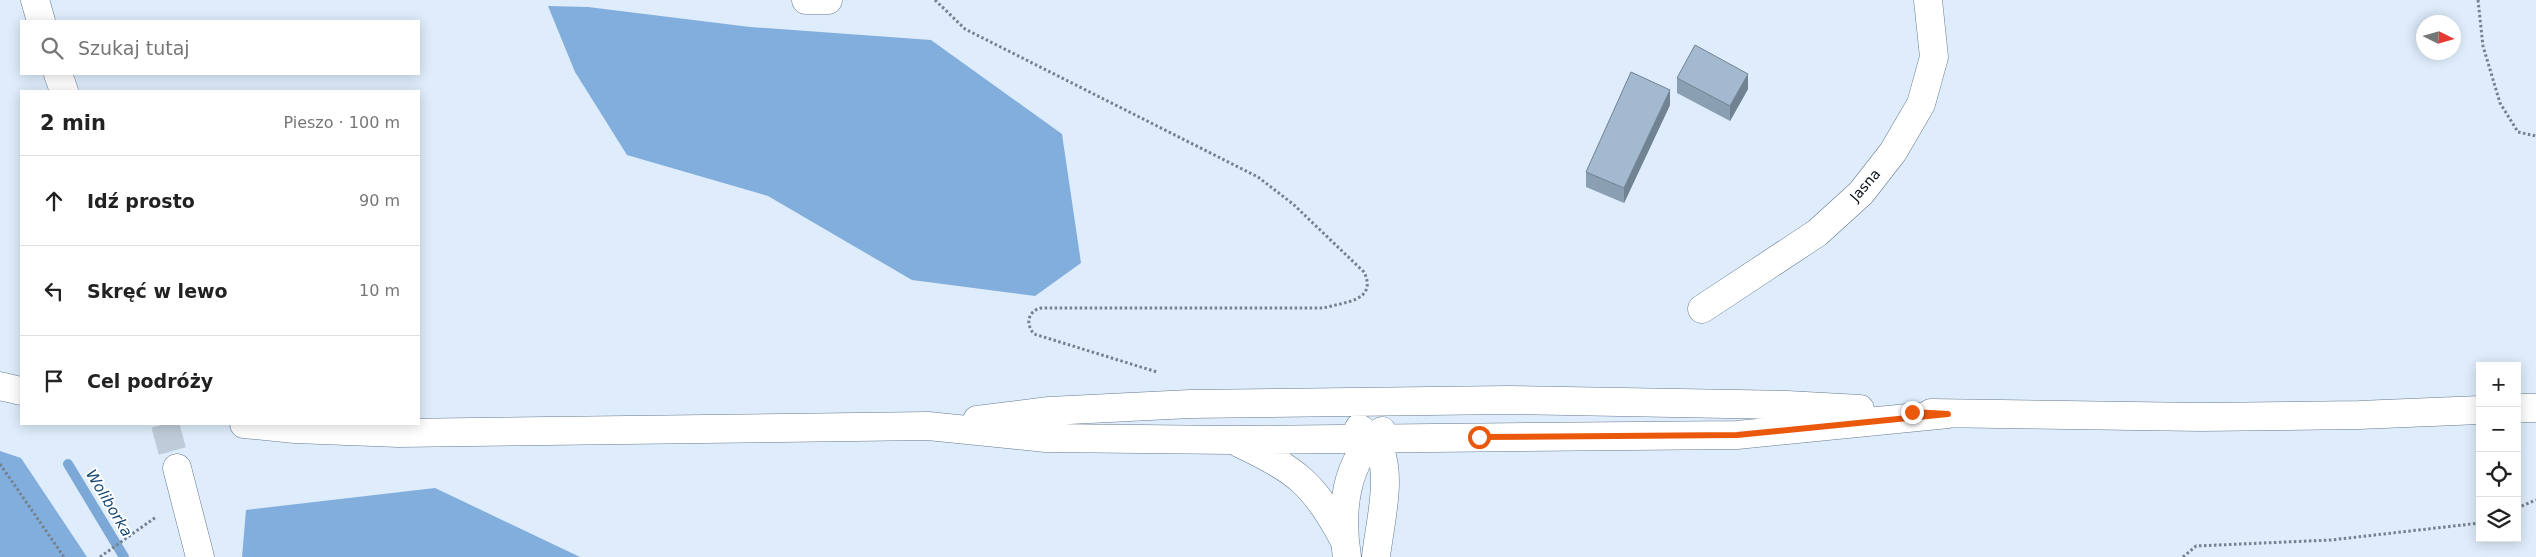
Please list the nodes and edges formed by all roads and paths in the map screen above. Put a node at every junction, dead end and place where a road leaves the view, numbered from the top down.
1 (35, 0) edge
2 (806, 0) edge
3 (828, 0) edge
4 (935, 0) edge
5 (1928, 0) edge
6 (2478, 0) edge
7 (41, 20) edge
8 (58, 75) edge
9 (64, 90) edge
10 (2536, 136) edge
11 (1702, 309) dead end
12 (1163, 374) dead end
13 (0, 386) edge
14 (20, 391) edge
15 (1429, 401) junction
16 (1311, 404) junction
17 (2521, 408) edge
18 (2536, 408) edge
19 (2476, 410) edge
20 (1948, 414) junction
21 (254, 425) edge
22 (928, 426) junction
23 (1372, 438) junction
24 (1428, 438) junction
25 (1234, 440) junction
26 (0, 464) edge
27 (177, 468) tunnel mouth
28 (1385, 491) junction
29 (2536, 500) edge
30 (2521, 506) edge
31 (160, 514) dead end
32 (2476, 523) edge
33 (1345, 549) edge
34 (64, 557) edge
35 (100, 557) edge
36 (200, 557) edge
37 (1376, 557) edge
38 (2183, 557) edge

1 - 7 main road
2 - 3 main road
4 - 12 path
5 - 11 main road, Jasna
6 - 10 path
8 - 9 main road
13 - 14 main road
15 - 16 main road
15 - 20 main road
15 - 23 main road
16 - 22 main road
16 - 23 main road
17 - 18 main road
19 - 20 main road
20 - 24 main road
21 - 22 main road
22 - 25 main road
23 - 24 main road
23 - 25 main road
23 - 28 main road
23 - 33 main road
24 - 28 main road
25 - 33 main road
26 - 34 path
27 - 36 main road
28 - 37 main road
29 - 30 path
31 - 35 path
32 - 38 path

